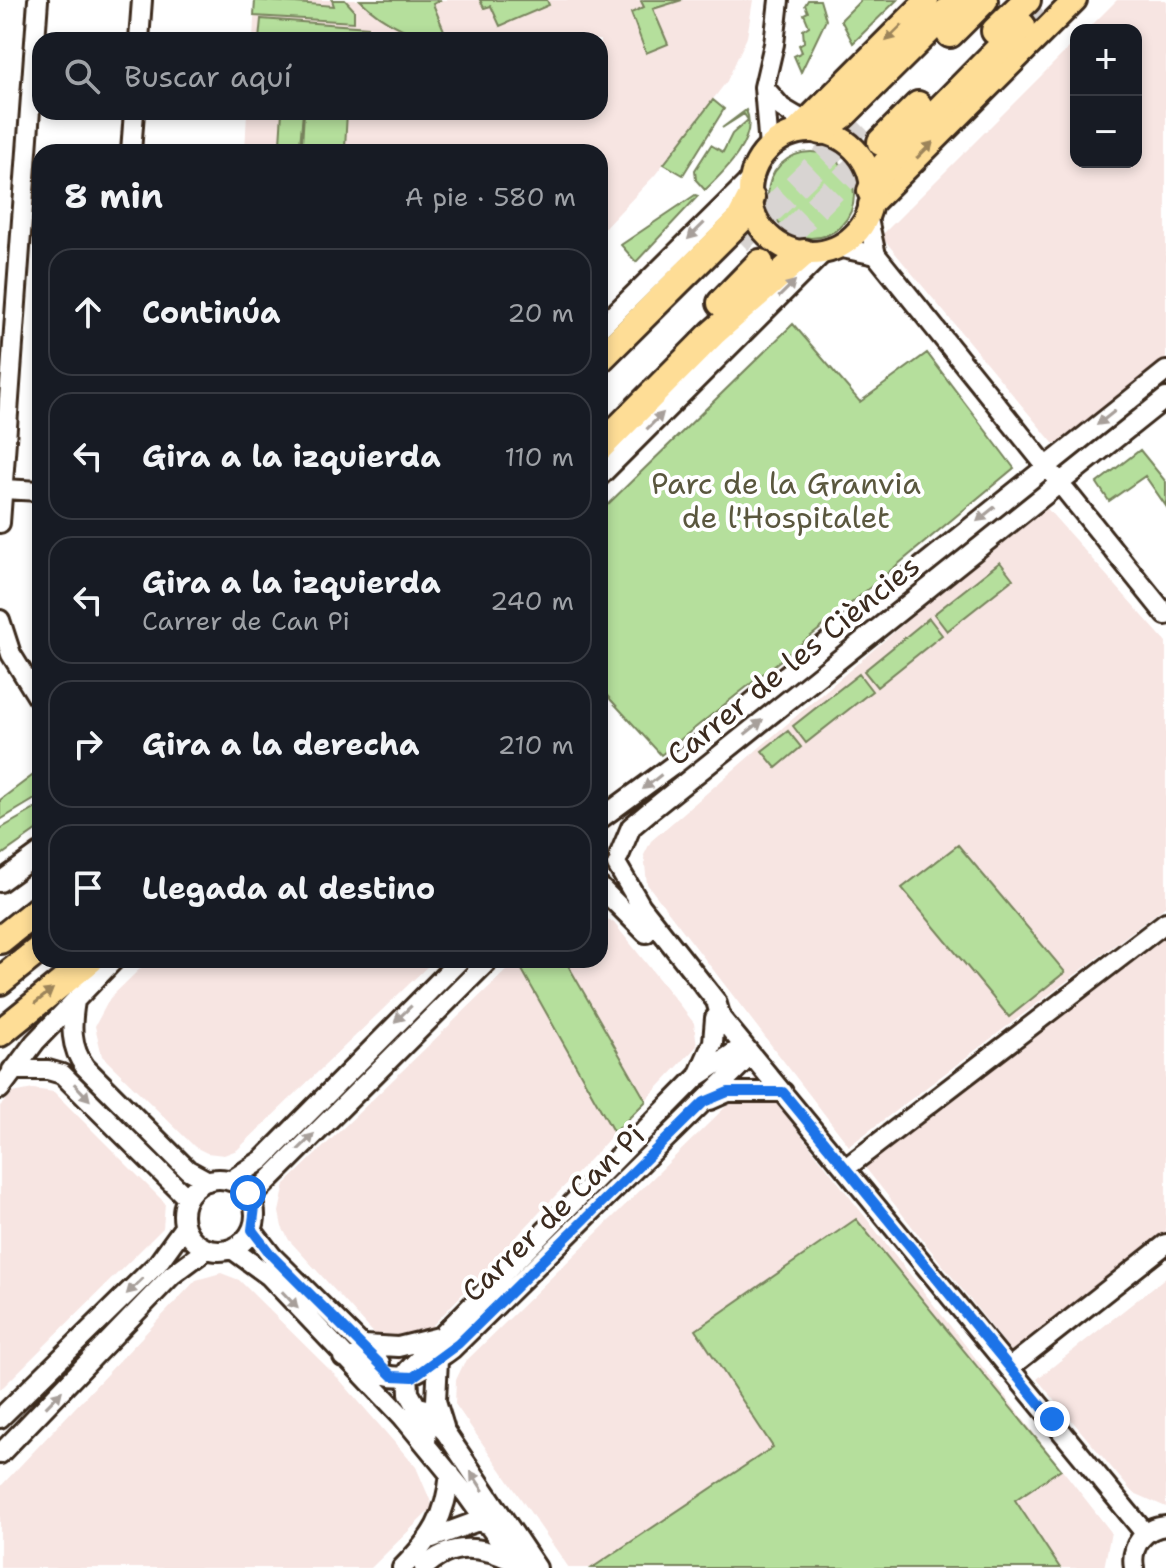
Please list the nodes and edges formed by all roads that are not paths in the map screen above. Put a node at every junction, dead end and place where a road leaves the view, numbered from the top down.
1 (38, 0) edge
2 (142, 0) edge
3 (779, 0) edge
4 (927, 0) edge
5 (959, 0) edge
6 (984, 0) edge
7 (1075, 0) edge
8 (1024, 13) edge
9 (36, 32) edge
10 (140, 32) edge
11 (32, 84) edge
12 (764, 87) junction
13 (133, 120) edge
14 (860, 123) tunnel mouth
15 (807, 128) junction
16 (881, 142) tunnel mouth
17 (132, 144) edge
18 (769, 148) junction
19 (752, 188) junction
20 (870, 204) junction
21 (739, 241) tunnel mouth
22 (822, 251) junction
23 (876, 255) junction
24 (760, 263) tunnel mouth
25 (608, 321) edge
26 (608, 351) edge
27 (608, 370) edge
28 (1166, 371) edge
29 (1166, 398) edge
30 (608, 417) edge
31 (608, 439) edge
32 (1047, 465) junction
33 (608, 468) edge
34 (1060, 483) junction
35 (3, 489) junction
36 (32, 491) edge
37 (0, 523) edge
38 (1166, 615) edge
39 (0, 620) edge
40 (32, 688) edge
41 (608, 813) edge
42 (608, 834) edge
43 (32, 859) edge
44 (618, 860) junction
45 (608, 880) edge
46 (0, 882) edge
47 (608, 893) edge
48 (32, 914) edge
49 (1166, 922) edge
50 (0, 940) edge
51 (32, 955) edge
52 (80, 968) edge
53 (106, 968) edge
54 (452, 968) edge
55 (481, 968) edge
56 (0, 981) edge
57 (75, 1001) junction
58 (718, 1018) junction
59 (0, 1033) edge
60 (748, 1050) junction
61 (12, 1070) junction
62 (697, 1077) junction
63 (0, 1089) edge
64 (783, 1092) junction
65 (704, 1102) junction
66 (847, 1167) junction
67 (208, 1181) junction
68 (230, 1181) junction
69 (187, 1198) junction
70 (251, 1198) junction
71 (184, 1227) junction
72 (252, 1230) junction
73 (1166, 1244) edge
74 (207, 1249) junction
75 (232, 1249) junction
76 (439, 1337) junction
77 (364, 1345) junction
78 (343, 1357) junction
79 (438, 1359) junction
80 (1009, 1368) junction
81 (403, 1382) junction
82 (0, 1418) edge
83 (446, 1433) junction
84 (426, 1443) junction
85 (0, 1454) edge
86 (450, 1473) junction
87 (485, 1523) junction
88 (1166, 1526) edge
89 (1145, 1533) junction
90 (432, 1538) junction
91 (525, 1565) edge
92 (402, 1568) edge
93 (424, 1568) edge
94 (1134, 1568) edge

1 - 9 street
2 - 10 street
3 - 12 street
4 -> 15 main road
5 - 15 highway
6 - 14 highway
20 -> 7 main road
8 - 16 highway
8 - 20 highway
11 - 35 street
12 - 15 street
12 - 18 street
13 - 17 street
15 - 18 main road
15 - 20 main road
18 - 19 main road
19 - 22 main road
19 -> 25 street
19 - 26 highway
20 - 22 main road
20 - 23 street
21 - 27 highway
22 - 23 street
22 - 31 highway
33 -> 22 street
23 - 32 street
24 - 30 highway
28 -> 32 street, Carrer de les Ciències
29 - 34 street, Carrer de les Ciències
32 - 34 street
32 -> 41 street, Carrer de les Ciències
34 - 38 street
44 -> 34 street, Carrer de les Ciències
35 - 36 street
35 - 37 street
39 - 40 street
42 - 44 street
43 - 46 street
44 - 45 street, Carrer de les Ciències
44 - 58 street
47 - 58 street
48 - 50 highway
49 - 66 street
51 - 56 highway
59 -> 52 highway
53 - 57 street
54 -> 68 street
70 -> 55 street
57 - 61 street
57 - 67 street
58 - 60 street
58 - 62 street, Carrer de Can Pi
60 - 62 street, Carrer de Can Pi
60 - 64 street
60 - 65 street, Carrer de Can Pi
61 - 63 street
61 -> 69 street
62 - 76 street, Carrer de Can Pi
64 - 65 street, Carrer de Can Pi
64 - 66 street
65 - 79 street, Carrer de Can Pi
66 - 80 street
67 - 68 street
67 - 69 street
68 - 70 street
69 - 71 street
70 - 72 street
71 - 74 street
71 -> 82 street
72 - 75 street
72 - 77 street
73 - 80 street
74 - 75 street
85 -> 74 street
75 -> 78 street
76 - 77 street
76 - 81 street, Carrer de Can Pi
77 - 81 street
78 - 81 street
78 - 84 street
79 - 81 street, Carrer de Can Pi
79 - 83 street
80 - 89 street
81 - 83 street
81 - 84 street
91 -> 83 street
84 - 86 street
86 - 87 street
86 - 90 street
87 - 90 street
87 - 91 street
88 - 89 street
89 - 94 street
90 - 92 street
91 - 93 street

